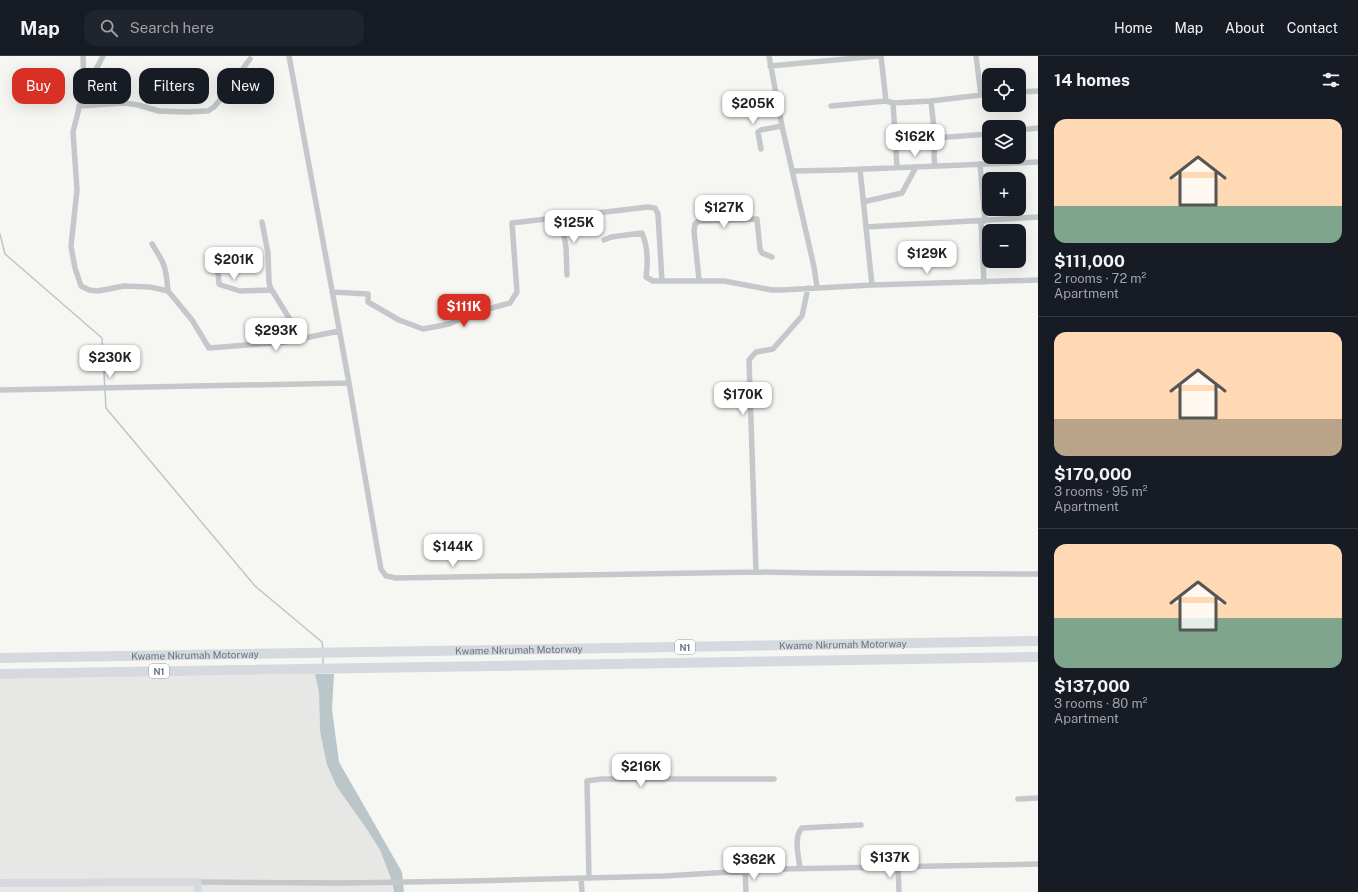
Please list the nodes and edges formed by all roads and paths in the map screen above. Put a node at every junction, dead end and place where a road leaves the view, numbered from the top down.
1 (84, 56) edge
2 (103, 56) edge
3 (289, 56) edge
4 (769, 56) edge
5 (878, 56) edge
6 (881, 56) edge
7 (976, 56) edge
8 (250, 59) dead end
9 (770, 66) junction
10 (84, 68) edge
11 (97, 68) edge
12 (1038, 91) edge
13 (1026, 92) edge
14 (981, 95) joint
15 (886, 101) junction
16 (931, 101) junction
17 (893, 103) junction
18 (79, 106) joint
19 (831, 106) dead end
20 (782, 126) junction
21 (1038, 128) edge
22 (1026, 129) edge
23 (982, 135) edge
24 (935, 138) junction
25 (761, 149) dead end
26 (1038, 155) edge
27 (1037, 162) edge
28 (980, 164) junction
29 (935, 166) junction
30 (916, 167) junction
31 (897, 168) junction
32 (860, 169) junction
33 (793, 171) junction
34 (863, 202) junction
35 (561, 216) junction
36 (1038, 217) edge
37 (983, 221) junction
38 (262, 222) dead end
39 (866, 228) junction
40 (604, 240) dead end
41 (152, 244) dead end
42 (216, 250) dead end
43 (772, 257) dead end
44 (567, 275) dead end
45 (699, 280) junction
46 (1038, 280) edge
47 (662, 281) junction
48 (984, 282) junction
49 (872, 285) junction
50 (808, 288) junction
51 (817, 288) junction
52 (271, 290) junction
53 (168, 291) junction
54 (332, 292) junction
55 (339, 331) junction
56 (302, 339) junction
57 (349, 383) junction
58 (0, 390) edge
59 (756, 572) junction
60 (1038, 574) edge
61 (1038, 641) edge
62 (1038, 657) edge
63 (0, 658) edge
64 (0, 674) edge
65 (774, 778) dead end
66 (1038, 798) edge
67 (1018, 799) dead end
68 (861, 825) dead end
69 (1038, 864) edge
70 (898, 866) junction
71 (800, 869) junction
72 (745, 871) junction
73 (581, 878) junction
74 (589, 878) junction
75 (197, 882) junction
76 (0, 883) edge
77 (198, 892) edge
78 (582, 892) edge
79 (746, 892) edge
80 (899, 892) edge

1 - 10 street
2 - 11 street
3 - 54 street
4 - 9 street
5 - 9 street
6 - 15 street
7 - 14 street
8 - 18 street
9 - 20 street
12 - 13 street
14 - 16 street
15 - 17 street
15 - 19 street
16 - 17 street
16 - 24 street
17 - 31 street
18 - 53 street
20 - 25 street
20 - 33 street
21 - 22 street
23 - 24 street
24 - 29 street
26 - 27 street
27 - 28 street
28 - 29 street
28 - 37 street
29 - 30 street
30 - 31 street
30 - 34 street
31 - 32 street
32 - 33 street
32 - 34 street
33 - 51 street
34 - 39 street
35 - 44 street
35 - 47 street
35 - 54 street
36 - 37 street
37 - 39 street
37 - 48 street
38 - 52 street
39 - 49 street
40 - 47 street
41 - 53 street
42 - 52 street
43 - 45 street
45 - 47 street
45 - 50 street
46 - 48 street
48 - 49 street
49 - 51 street
50 - 51 street
50 - 59 street
52 - 56 street
53 - 56 street
54 - 55 street
55 - 56 street
55 - 57 street
57 - 58 street
57 - 59 street
59 - 60 street
61 - 63 highway, Kwame Nkrumah Motorway / N1
62 - 64 highway, Kwame Nkrumah Motorway / N1
65 - 74 street
66 - 67 street
68 - 71 street
69 - 70 street
70 - 71 street
70 - 80 street
71 - 72 street
72 - 74 street
72 - 79 street
73 - 74 street
73 - 75 street
73 - 78 street
75 - 76 street
75 - 77 street

